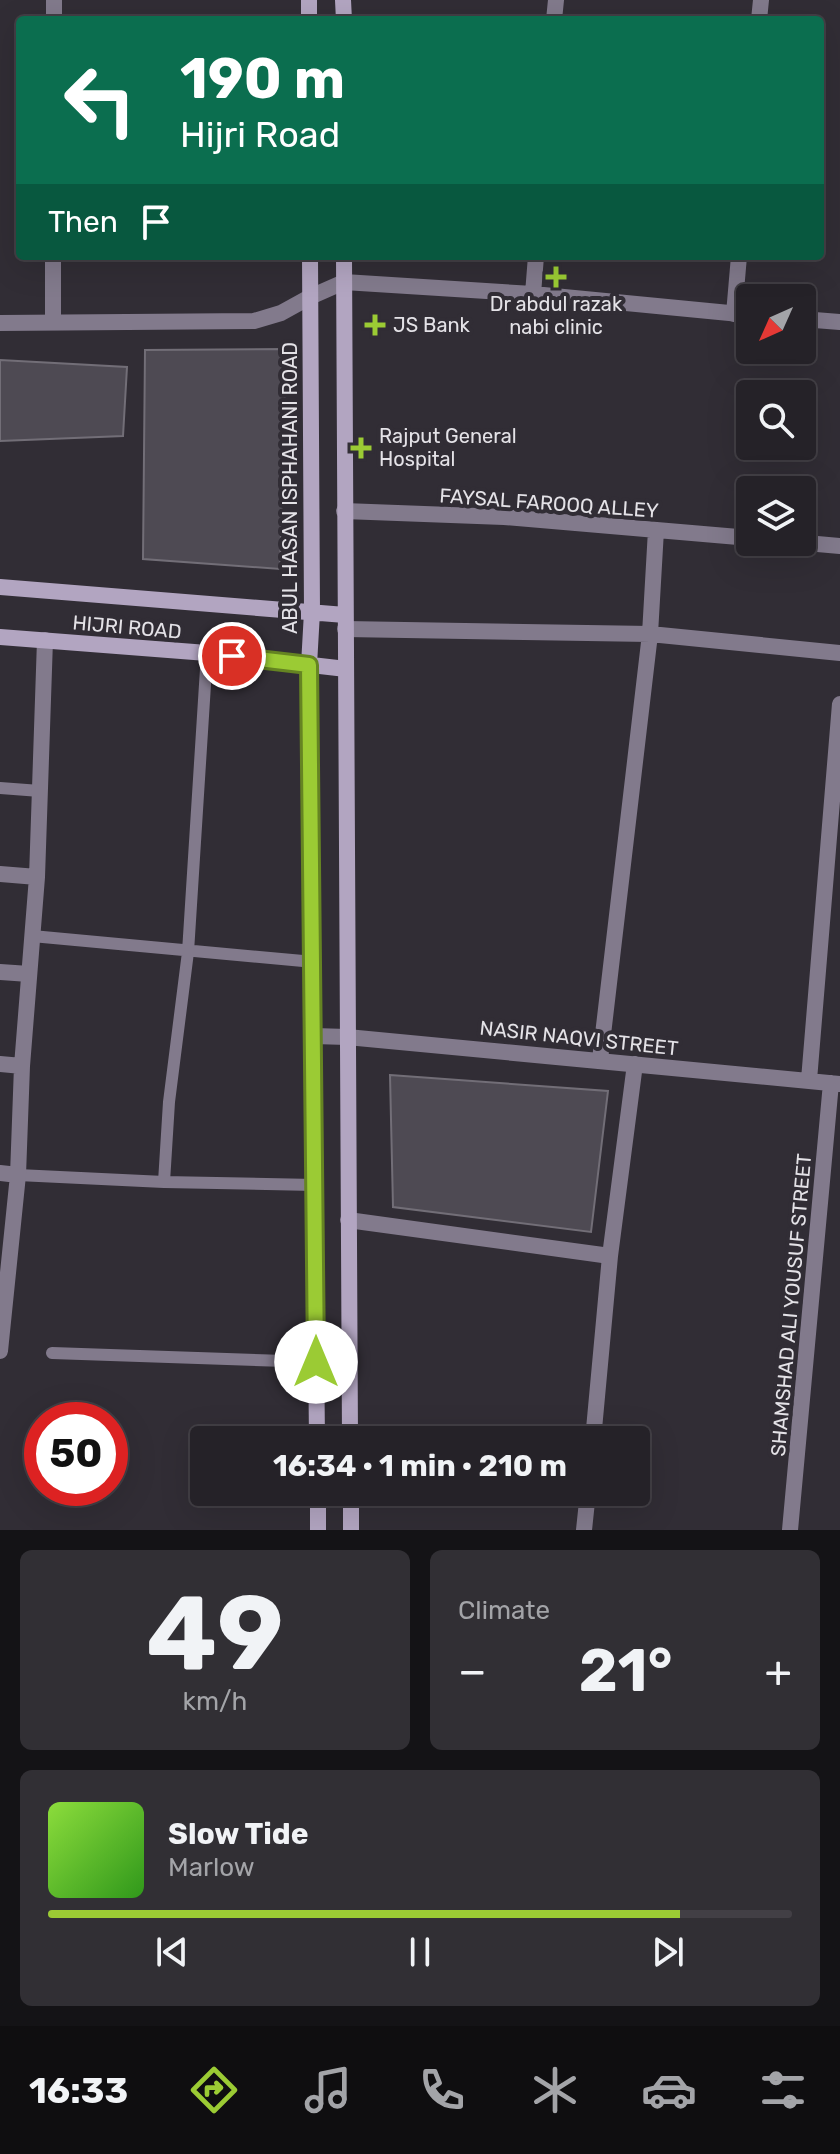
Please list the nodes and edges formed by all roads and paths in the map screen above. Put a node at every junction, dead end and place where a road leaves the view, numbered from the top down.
1 (53, 260) edge
2 (310, 260) edge
3 (344, 260) edge
4 (536, 260) edge
5 (739, 260) edge
6 (344, 282) junction
7 (740, 284) edge
8 (533, 294) junction
9 (310, 297) junction
10 (736, 313) edge
11 (816, 320) edge
12 (53, 322) junction
13 (840, 322) edge
14 (0, 323) edge
15 (344, 511) junction
16 (656, 530) junction
17 (736, 537) edge
18 (816, 544) edge
19 (840, 546) edge
20 (0, 587) edge
21 (312, 612) junction
22 (345, 622) junction
23 (650, 634) junction
24 (0, 637) edge
25 (45, 640) junction
26 (207, 653) junction
27 (840, 653) edge
28 (309, 665) junction
29 (346, 669) junction
30 (840, 704) edge
31 (0, 788) edge
32 (40, 791) junction
33 (0, 874) edge
34 (37, 877) junction
35 (32, 936) junction
36 (188, 952) junction
37 (314, 962) junction
38 (0, 972) edge
39 (29, 974) junction
40 (314, 1036) junction
41 (347, 1037) junction
42 (600, 1060) junction
43 (0, 1064) edge
44 (635, 1064) junction
45 (22, 1066) junction
46 (809, 1080) junction
47 (836, 1084) edge
48 (0, 1173) edge
49 (18, 1175) junction
50 (164, 1182) junction
51 (315, 1185) junction
52 (348, 1220) junction
53 (5, 1255) edge
54 (610, 1256) junction
55 (0, 1348) edge
56 (52, 1353) dead end
57 (316, 1362) junction
58 (317, 1426) edge
59 (350, 1426) edge
60 (594, 1426) edge
61 (318, 1506) edge
62 (351, 1506) edge
63 (587, 1506) edge
64 (318, 1530) edge
65 (351, 1530) edge
66 (584, 1530) edge
67 (790, 1530) edge

1 - 12 street
2 - 9 main road, ABUL HASAN ISPHAHANI ROAD
3 - 6 main road
4 - 8 street
5 - 7 street
6 - 8 street
6 - 9 street
6 - 15 main road
8 - 10 street
9 - 12 street
9 - 21 main road, ABUL HASAN ISPHAHANI ROAD
11 - 13 street
12 - 14 street
15 - 16 street, FAYSAL FAROOQ ALLEY
15 - 22 main road
16 - 17 street, FAYSAL FAROOQ ALLEY
16 - 23 street
18 - 19 street
20 - 21 main road, HIJRI ROAD
21 - 22 main road, HIJRI ROAD
21 - 28 main road, ABUL HASAN ISPHAHANI ROAD
22 - 23 street
22 - 29 main road
23 - 27 street
23 - 42 street
24 - 25 main road, HIJRI ROAD
25 - 26 main road, HIJRI ROAD
25 - 32 street
26 - 28 main road, HIJRI ROAD
26 - 36 lane
28 - 29 main road, HIJRI ROAD
28 - 37 main road, ABUL HASAN ISPHAHANI ROAD
29 - 41 main road
30 - 46 street
31 - 32 lane
32 - 34 street
33 - 34 street
34 - 35 street
35 - 36 lane
35 - 39 street
36 - 37 lane
36 - 50 lane
37 - 40 main road, ABUL HASAN ISPHAHANI ROAD
38 - 39 street
39 - 45 street
40 - 41 street, NASIR NAQVI STREET
40 - 51 main road, ABUL HASAN ISPHAHANI ROAD
41 - 42 street, NASIR NAQVI STREET
41 - 52 main road
42 - 44 street, NASIR NAQVI STREET
43 - 45 street
44 - 46 street, NASIR NAQVI STREET
44 - 54 street
45 - 49 street
46 - 47 street, NASIR NAQVI STREET
47 - 67 street, SHAMSHAD ALI YOUSUF STREET
48 - 49 street
49 - 50 lane
49 - 53 street
50 - 51 lane
51 - 57 main road, ABUL HASAN ISPHAHANI ROAD
52 - 54 street
52 - 59 main road
53 - 55 street
54 - 60 street
56 - 57 lane
57 - 58 main road, ABUL HASAN ISPHAHANI ROAD
61 - 64 main road
62 - 65 main road
63 - 66 street

